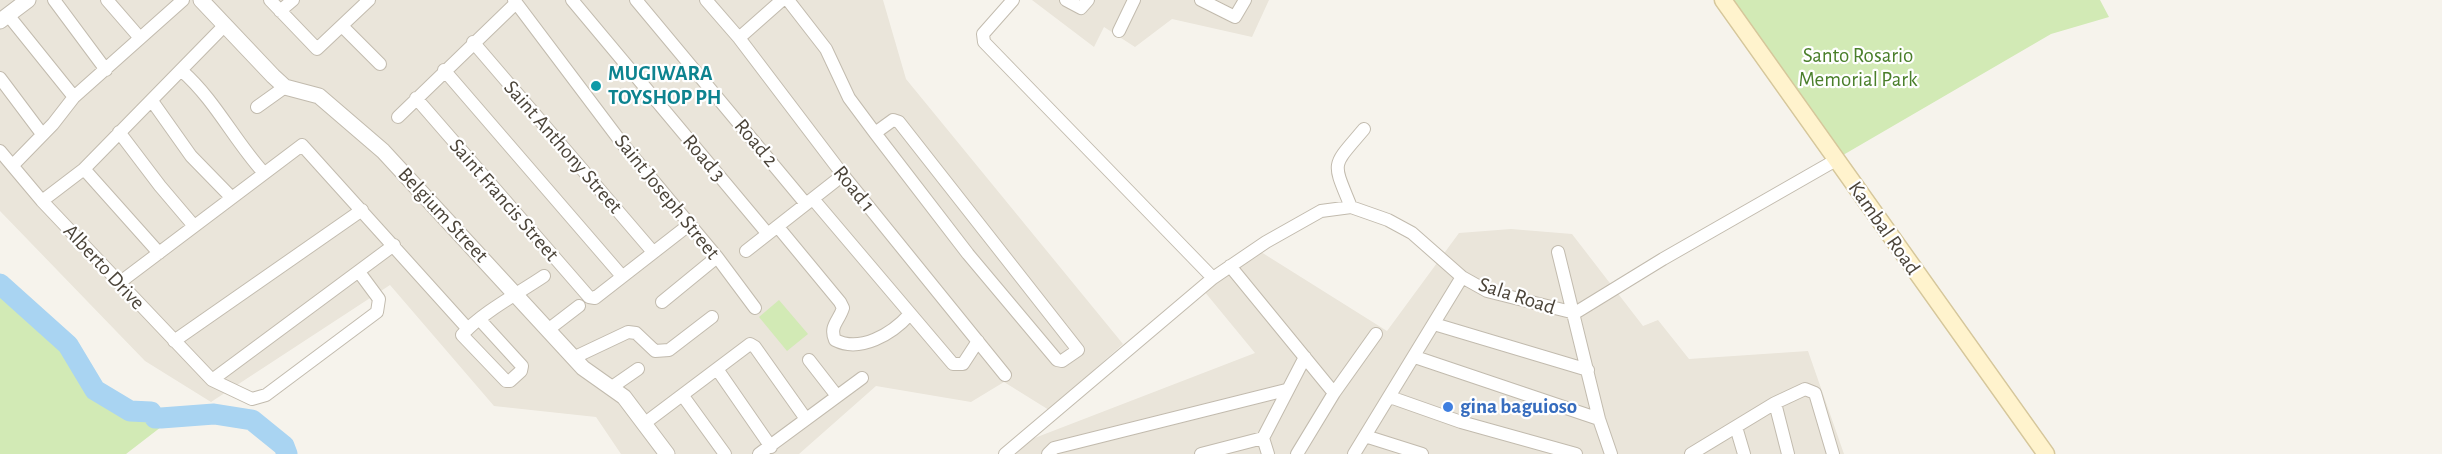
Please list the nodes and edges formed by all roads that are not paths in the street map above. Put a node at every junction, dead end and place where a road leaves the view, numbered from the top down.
1 (28, 0) edge
2 (54, 0) edge
3 (107, 0) edge
4 (183, 0) edge
5 (201, 0) edge
6 (270, 0) edge
7 (293, 0) edge
8 (369, 0) edge
9 (572, 0) edge
10 (636, 0) edge
11 (706, 0) edge
12 (782, 0) edge
13 (788, 0) edge
14 (1014, 0) edge
15 (1066, 0) edge
16 (1134, 0) edge
17 (1201, 0) edge
18 (1245, 0) edge
19 (1724, 0) edge
20 (515, 2) edge
21 (1085, 4) edge
22 (280, 11) junction
23 (4, 18) edge
24 (224, 26) junction
25 (342, 26) junction
26 (1119, 31) dead end
27 (140, 38) junction
28 (739, 38) junction
29 (473, 42) junction
30 (380, 64) dead end
31 (106, 70) junction
32 (444, 70) junction
33 (182, 71) junction
34 (0, 78) edge
35 (285, 87) junction
36 (74, 97) junction
37 (416, 98) junction
38 (152, 101) junction
39 (257, 107) dead end
40 (398, 117) dead end
41 (1364, 129) dead end
42 (120, 132) junction
43 (875, 133) junction
44 (42, 134) junction
45 (0, 151) edge
46 (1836, 160) junction
47 (14, 164) junction
48 (84, 169) junction
49 (263, 172) junction
50 (843, 175) junction
51 (231, 197) junction
52 (42, 201) junction
53 (810, 202) junction
54 (1351, 207) junction
55 (362, 210) junction
56 (690, 224) junction
57 (194, 226) junction
58 (773, 230) junction
59 (394, 245) junction
60 (746, 251) dead end
61 (653, 252) junction
62 (1558, 252) dead end
63 (159, 253) junction
64 (717, 257) junction
65 (1230, 266) junction
66 (359, 272) junction
67 (621, 275) junction
68 (544, 276) dead end
69 (1213, 278) junction
70 (1462, 278) junction
71 (119, 283) junction
72 (516, 295) junction
73 (662, 302) dead end
74 (579, 306) dead end
75 (755, 308) dead end
76 (1575, 314) junction
77 (909, 315) junction
78 (712, 317) dead end
79 (480, 320) junction
80 (1434, 324) junction
81 (549, 328) junction
82 (468, 329) junction
83 (1376, 334) dead end
84 (174, 341) junction
85 (978, 341) junction
86 (1305, 357) junction
87 (1415, 357) junction
88 (573, 358) junction
89 (809, 360) dead end
90 (638, 369) dead end
91 (717, 369) junction
92 (1588, 370) junction
93 (1005, 375) dead end
94 (862, 378) dead end
95 (212, 380) junction
96 (612, 387) junction
97 (1286, 390) junction
98 (1334, 393) junction
99 (683, 396) junction
100 (837, 396) junction
101 (1390, 397) junction
102 (1775, 403) junction
103 (806, 419) junction
104 (1599, 419) junction
105 (645, 423) junction
106 (1736, 427) junction
107 (1365, 436) junction
108 (1263, 438) junction
109 (771, 447) junction
110 (1699, 452) edge
111 (667, 454) edge
112 (725, 454) edge
113 (759, 454) edge
114 (1005, 454) edge
115 (1048, 454) edge
116 (1201, 454) edge
117 (1268, 454) edge
118 (1296, 454) edge
119 (1353, 454) edge
120 (1422, 454) edge
121 (1576, 454) edge
122 (1611, 454) edge
123 (1744, 454) edge
124 (1788, 454) edge
125 (1833, 454) edge
126 (2046, 454) edge

1 - 23 street
2 - 31 street
3 - 27 street
4 - 27 street
5 - 24 street
6 - 22 street
7 - 22 street
8 - 25 street
9 - 58 street, Road 3
10 - 53 street, Road 2
11 - 28 street, Road 1
12 - 28 street
13 - 43 street
14 - 69 street
15 - 21 street
16 - 26 street
17 - 18 street
19 - 46 main road, Kambal Road
20 - 29 street
20 - 56 street, Saint Joseph Street
22 - 25 street
23 - 36 street
24 - 33 street
24 - 35 street
25 - 30 street
27 - 31 street
28 - 50 street, Road 1
29 - 32 street
29 - 61 street, Saint Anthony Street
31 - 36 street
32 - 37 street
32 - 67 street
33 - 38 street
33 - 49 street
34 - 44 street
35 - 39 street
35 - 72 street, Belgium Street
36 - 44 street
37 - 40 street
37 - 67 street, Saint Francis Street
38 - 42 street
38 - 51 street
41 - 54 street
42 - 48 street
42 - 57 street
43 - 43 street
44 - 47 street
45 - 47 street, Alberto Drive
46 - 76 street, Sala Road
46 - 126 main road, Kambal Road
47 - 52 street, Alberto Drive
48 - 52 street
48 - 63 street
49 - 51 street
49 - 55 street
50 - 53 street
50 - 85 street, Road 1
51 - 57 street
52 - 71 street, Alberto Drive
53 - 58 street
53 - 77 street, Road 2
54 - 65 street, Sala Road
54 - 70 street, Sala Road
55 - 59 street
55 - 84 street
56 - 61 street
56 - 64 street, Saint Joseph Street
57 - 63 street
58 - 60 street
58 - 77 street, Road 3
59 - 66 street
59 - 82 street
61 - 67 street
62 - 76 street
63 - 71 street
64 - 73 street
64 - 75 street, Saint Joseph Street
65 - 69 street, Sala Road
65 - 86 street
66 - 95 street
66 - 95 street
68 - 72 street
69 - 114 street, Sala Road
70 - 76 street, Sala Road
70 - 80 street
71 - 84 street, Alberto Drive
72 - 79 street
72 - 81 street, Belgium Street
74 - 81 street
76 - 92 street
77 - 85 street, Road 2
78 - 88 street
79 - 82 street
79 - 82 street
80 - 87 street
80 - 92 street
81 - 88 street, Belgium Street
83 - 98 street
84 - 95 street, Alberto Drive
85 - 93 street, Road 1
86 - 97 street
86 - 98 street
87 - 101 street
87 - 104 street
88 - 96 street, Belgium Street
89 - 100 street
90 - 96 street
91 - 99 street
91 - 103 street
91 - 109 street
92 - 104 street
94 - 100 street
96 - 105 street, Belgium Street
97 - 108 street
97 - 115 street
98 - 118 street
99 - 105 street
99 - 112 street
100 - 103 street
101 - 107 street
101 - 121 street
102 - 106 street
102 - 124 street
102 - 125 street
103 - 109 street
104 - 122 street
105 - 111 street, Belgium Street
106 - 110 street
106 - 123 street
107 - 119 street
107 - 120 street
108 - 116 street
108 - 117 street
109 - 113 street

